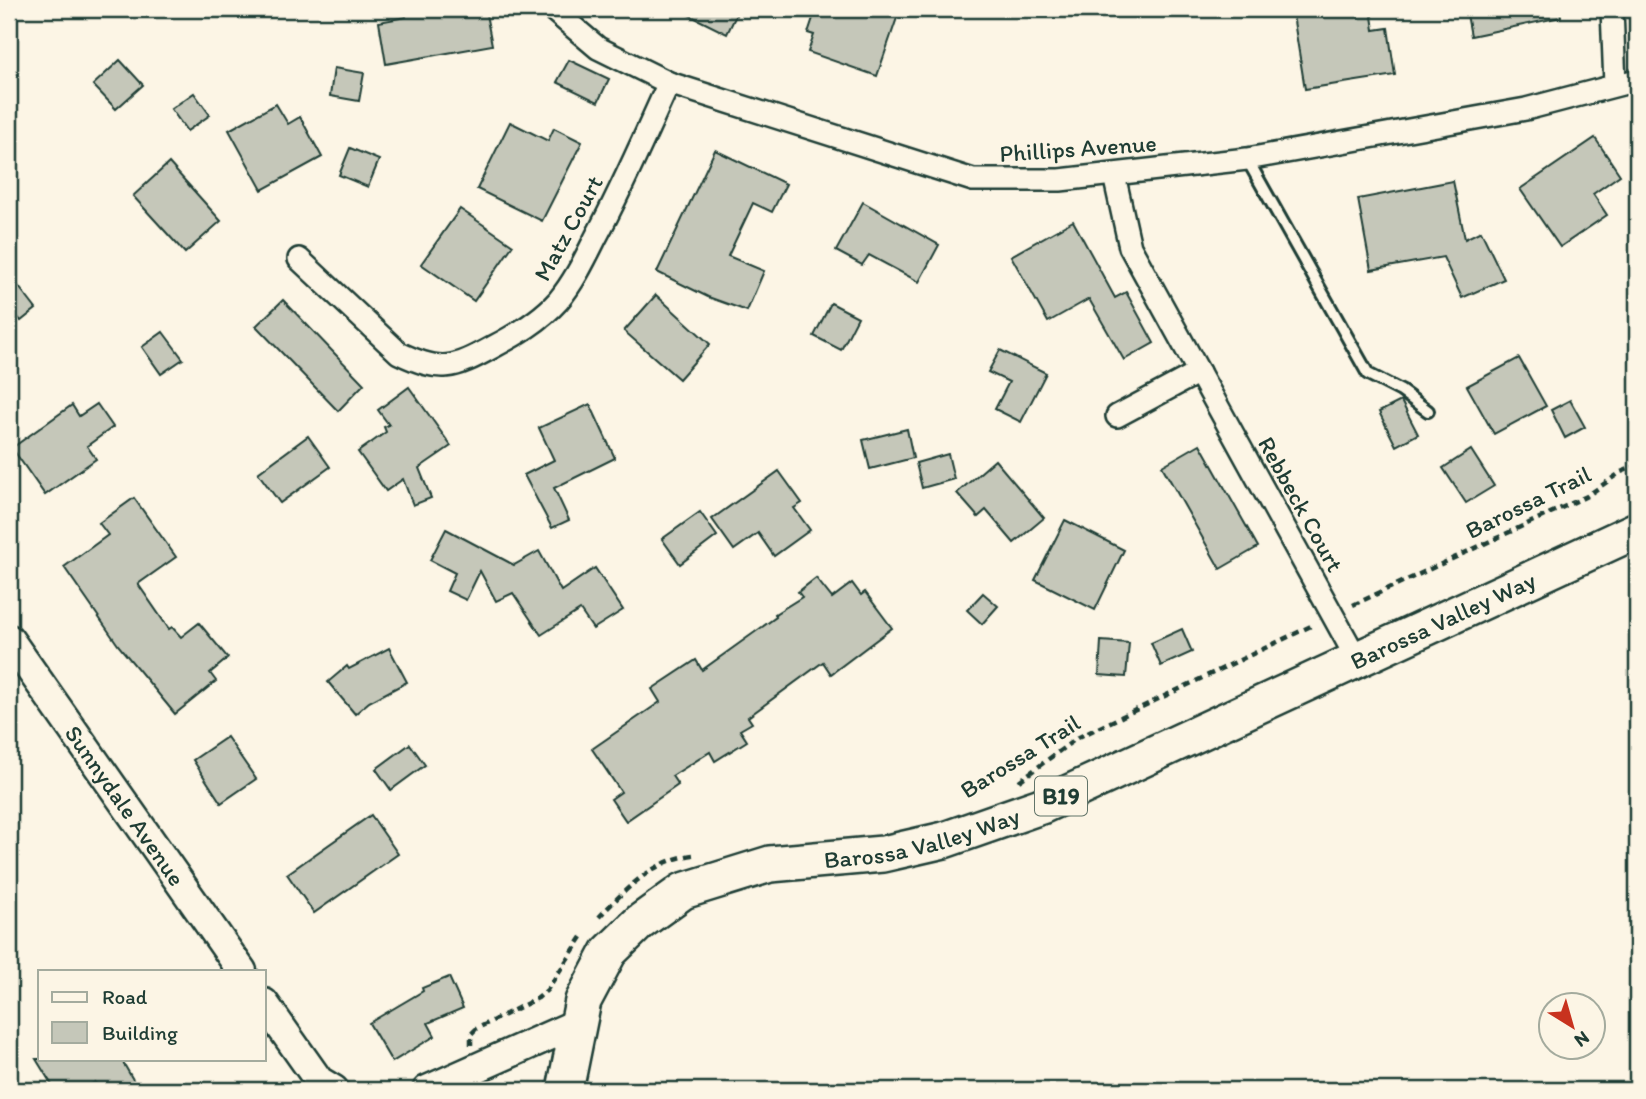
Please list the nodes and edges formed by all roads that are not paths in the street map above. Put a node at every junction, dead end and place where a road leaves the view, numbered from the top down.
1 (552, 9) edge
2 (1612, 9) edge
3 (1637, 80) edge
4 (669, 83) junction
5 (1615, 85) junction
6 (1247, 159) junction
7 (1114, 175) junction
8 (299, 259) dead end
9 (1199, 372) junction
10 (1428, 411) dead end
11 (1117, 416) dead end
12 (1637, 530) edge
13 (9, 639) edge
14 (1358, 661) junction
15 (241, 970) edge
16 (266, 1006) edge
17 (578, 1023) junction
18 (334, 1090) edge
19 (427, 1090) edge
20 (565, 1090) edge

1 - 4 street, Phillips Avenue
2 - 5 street
3 - 5 street, Phillips Avenue
4 - 7 street, Phillips Avenue
4 - 8 street, Matz Court
5 - 6 street, Phillips Avenue
6 - 7 street, Phillips Avenue
6 - 10 lane
7 - 9 street, Rebbeck Court
9 - 11 street
9 - 14 street, Rebbeck Court
12 - 14 main road, Barossa Valley Way / B19
13 - 15 street, Sunnydale Avenue
14 - 17 main road, Barossa Valley Way / B19
16 - 18 street
17 - 19 street
17 - 20 main road, Barossa Valley Way / B19

